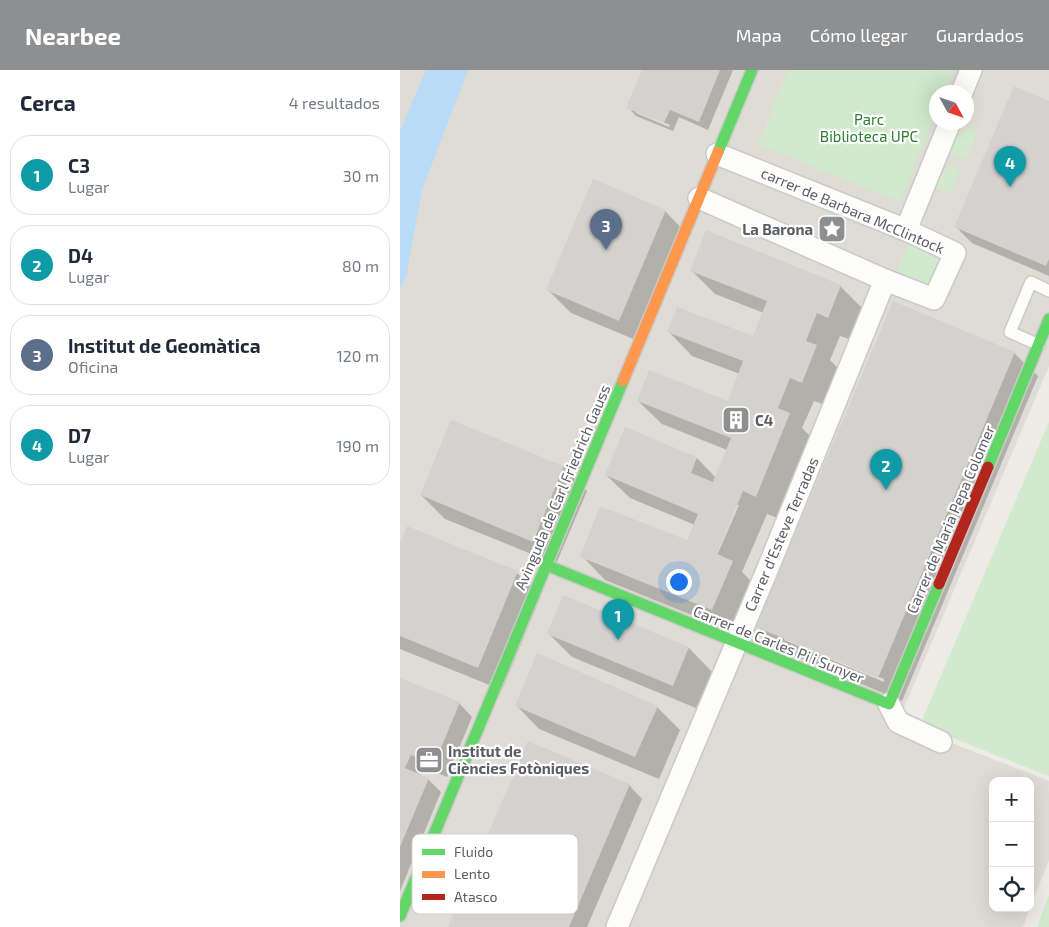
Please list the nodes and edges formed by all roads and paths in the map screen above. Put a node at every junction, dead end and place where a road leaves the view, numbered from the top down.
1 (752, 70) edge
2 (971, 70) edge
3 (965, 85) edge
4 (947, 130) edge
5 (717, 154) junction
6 (699, 198) junction
7 (906, 230) junction
8 (885, 280) junction
9 (1049, 291) edge
10 (1049, 319) edge
11 (1039, 345) junction
12 (546, 565) junction
13 (735, 642) junction
14 (894, 713) junction
15 (941, 742) dead end
16 (434, 834) edge
17 (412, 887) edge
18 (400, 916) edge
19 (617, 927) edge

1 - 5 street, Avinguda de Carl Friedrich Gauss
2 - 3 street
4 - 7 street
5 - 6 street, Avinguda de Carl Friedrich Gauss
5 - 7 street, carrer de Barbara McClintock
6 - 8 street, carrer de Barbara McClintock
6 - 12 street, Avinguda de Carl Friedrich Gauss
7 - 8 street, carrer de Barbara McClintock
8 - 13 street, Carrer d'Esteve Terradas
9 - 11 lane
10 - 11 street, Carrer de Maria Pepa Colomer
11 - 14 street, Carrer de Maria Pepa Colomer
12 - 13 street, Carrer de Carles Pi i Sunyer
12 - 16 street, Avinguda de Carl Friedrich Gauss
13 - 14 street, Carrer de Carles Pi i Sunyer
13 - 19 street, Carrer d'Esteve Terradas
14 - 15 street
17 - 18 street, Avinguda de Carl Friedrich Gauss

